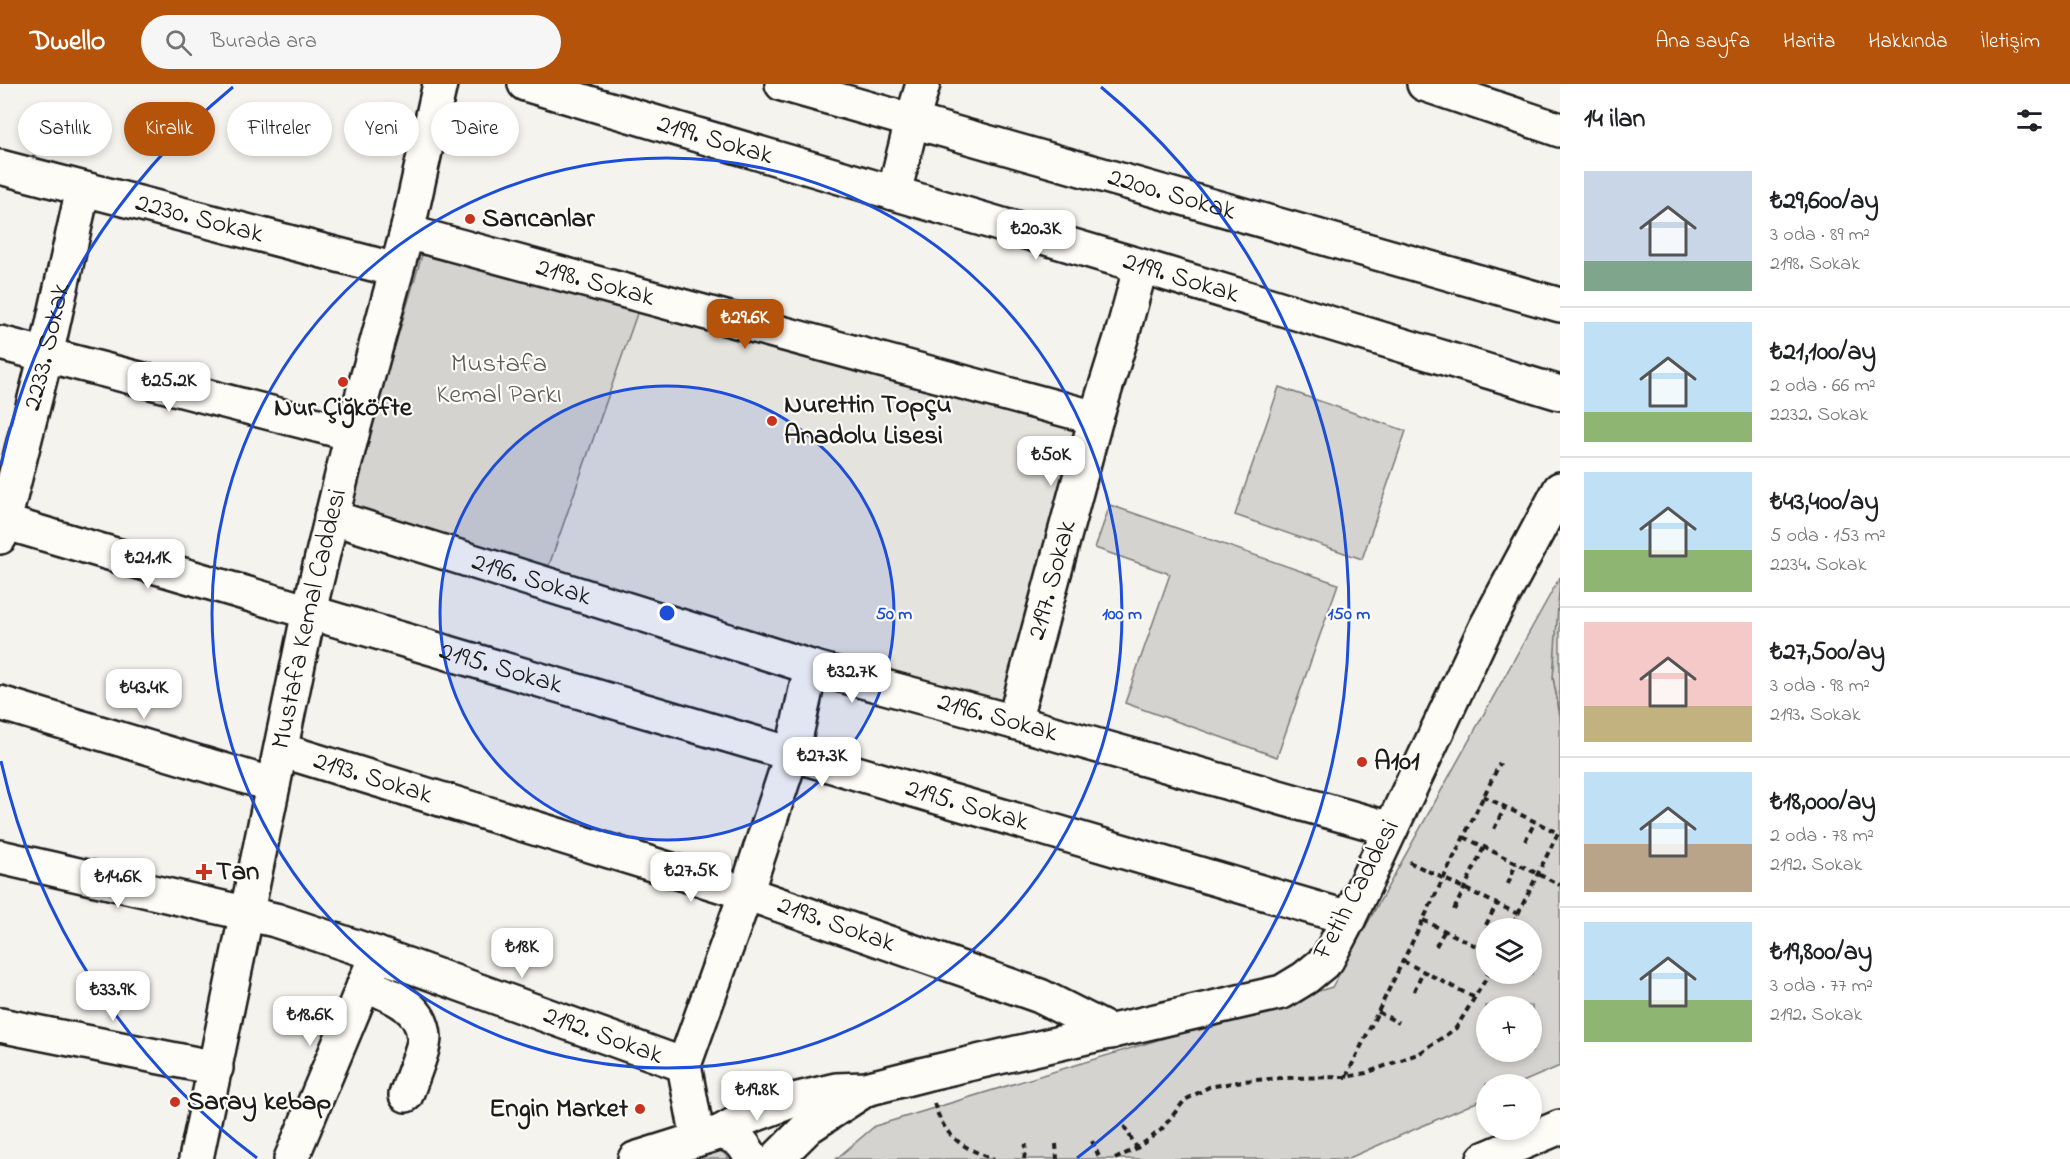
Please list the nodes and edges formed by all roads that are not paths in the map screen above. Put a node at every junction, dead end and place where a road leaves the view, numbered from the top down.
1 (440, 84) edge
2 (525, 84) edge
3 (782, 84) edge
4 (923, 84) edge
5 (1424, 84) edge
6 (912, 121) junction
7 (1560, 130) edge
8 (0, 167) edge
9 (83, 189) junction
10 (894, 193) junction
11 (407, 232) junction
12 (1141, 266) junction
13 (396, 270) junction
14 (1560, 305) edge
15 (0, 343) edge
16 (46, 354) junction
17 (1560, 393) edge
18 (1096, 418) junction
19 (352, 434) junction
20 (1560, 489) edge
21 (332, 517) junction
22 (1, 527) edge
23 (309, 611) junction
24 (811, 667) junction
25 (0, 704) edge
26 (1014, 722) junction
27 (281, 750) junction
28 (792, 753) junction
29 (273, 785) junction
30 (1386, 839) junction
31 (0, 857) edge
32 (746, 893) junction
33 (247, 913) junction
34 (1349, 918) junction
35 (377, 954) junction
36 (364, 984) junction
37 (0, 1025) edge
38 (1111, 1032) junction
39 (684, 1065) junction
40 (216, 1068) junction
41 (866, 1089) junction
42 (406, 1095) dead end
43 (1560, 1127) edge
44 (710, 1136) junction
45 (653, 1156) edge
46 (196, 1159) edge
47 (291, 1159) edge
48 (752, 1159) edge
49 (776, 1159) edge
50 (1484, 1159) edge

1 - 11 main road, Mustafa Kemal Caddesi
2 - 10 main road, 2199. Sokak
3 - 6 main road, 2200. Sokak
4 - 6 main road
5 - 7 main road
6 - 10 main road
6 - 14 main road, 2200. Sokak
8 - 9 main road, 2230. Sokak
9 - 13 main road, 2230. Sokak
9 - 16 main road, 2233. Sokak
10 - 12 main road, 2199. Sokak
11 - 13 main road, Mustafa Kemal Caddesi
11 - 18 main road, 2198. Sokak
12 - 17 main road, 2199. Sokak
12 - 18 main road, 2197. Sokak
13 - 19 main road, Mustafa Kemal Caddesi
15 - 16 main road
16 - 19 main road
16 - 22 main road, 2233. Sokak
18 - 26 main road, 2197. Sokak
19 - 21 main road, Mustafa Kemal Caddesi
20 - 30 main road, Fetih Caddesi
21 - 23 main road, Mustafa Kemal Caddesi
21 - 24 main road, 2196. Sokak
22 - 23 main road, 2195. Sokak
23 - 27 main road, Mustafa Kemal Caddesi
23 - 28 main road, 2195. Sokak
24 - 26 main road, 2196. Sokak
24 - 28 main road
25 - 29 main road
26 - 30 main road, 2196. Sokak
27 - 29 main road, Mustafa Kemal Caddesi
27 - 32 main road, 2193. Sokak
28 - 32 main road
28 - 34 main road, 2195. Sokak
29 - 33 main road, Mustafa Kemal Caddesi
30 - 34 main road, Fetih Caddesi
31 - 33 main road, 2192. Sokak
32 - 38 main road, 2193. Sokak
32 - 39 main road
33 - 35 main road, 2192. Sokak
33 - 40 main road, Mustafa Kemal Caddesi
34 - 38 main road, Fetih Caddesi
35 - 36 main road
35 - 39 main road, 2192. Sokak
36 - 42 main road
36 - 47 main road
37 - 40 main road
38 - 41 main road, Fetih Caddesi
39 - 44 main road, 2192. Sokak
40 - 46 main road, Mustafa Kemal Caddesi
41 - 44 main road
41 - 49 main road
43 - 50 main road
44 - 45 main road
44 - 48 main road

